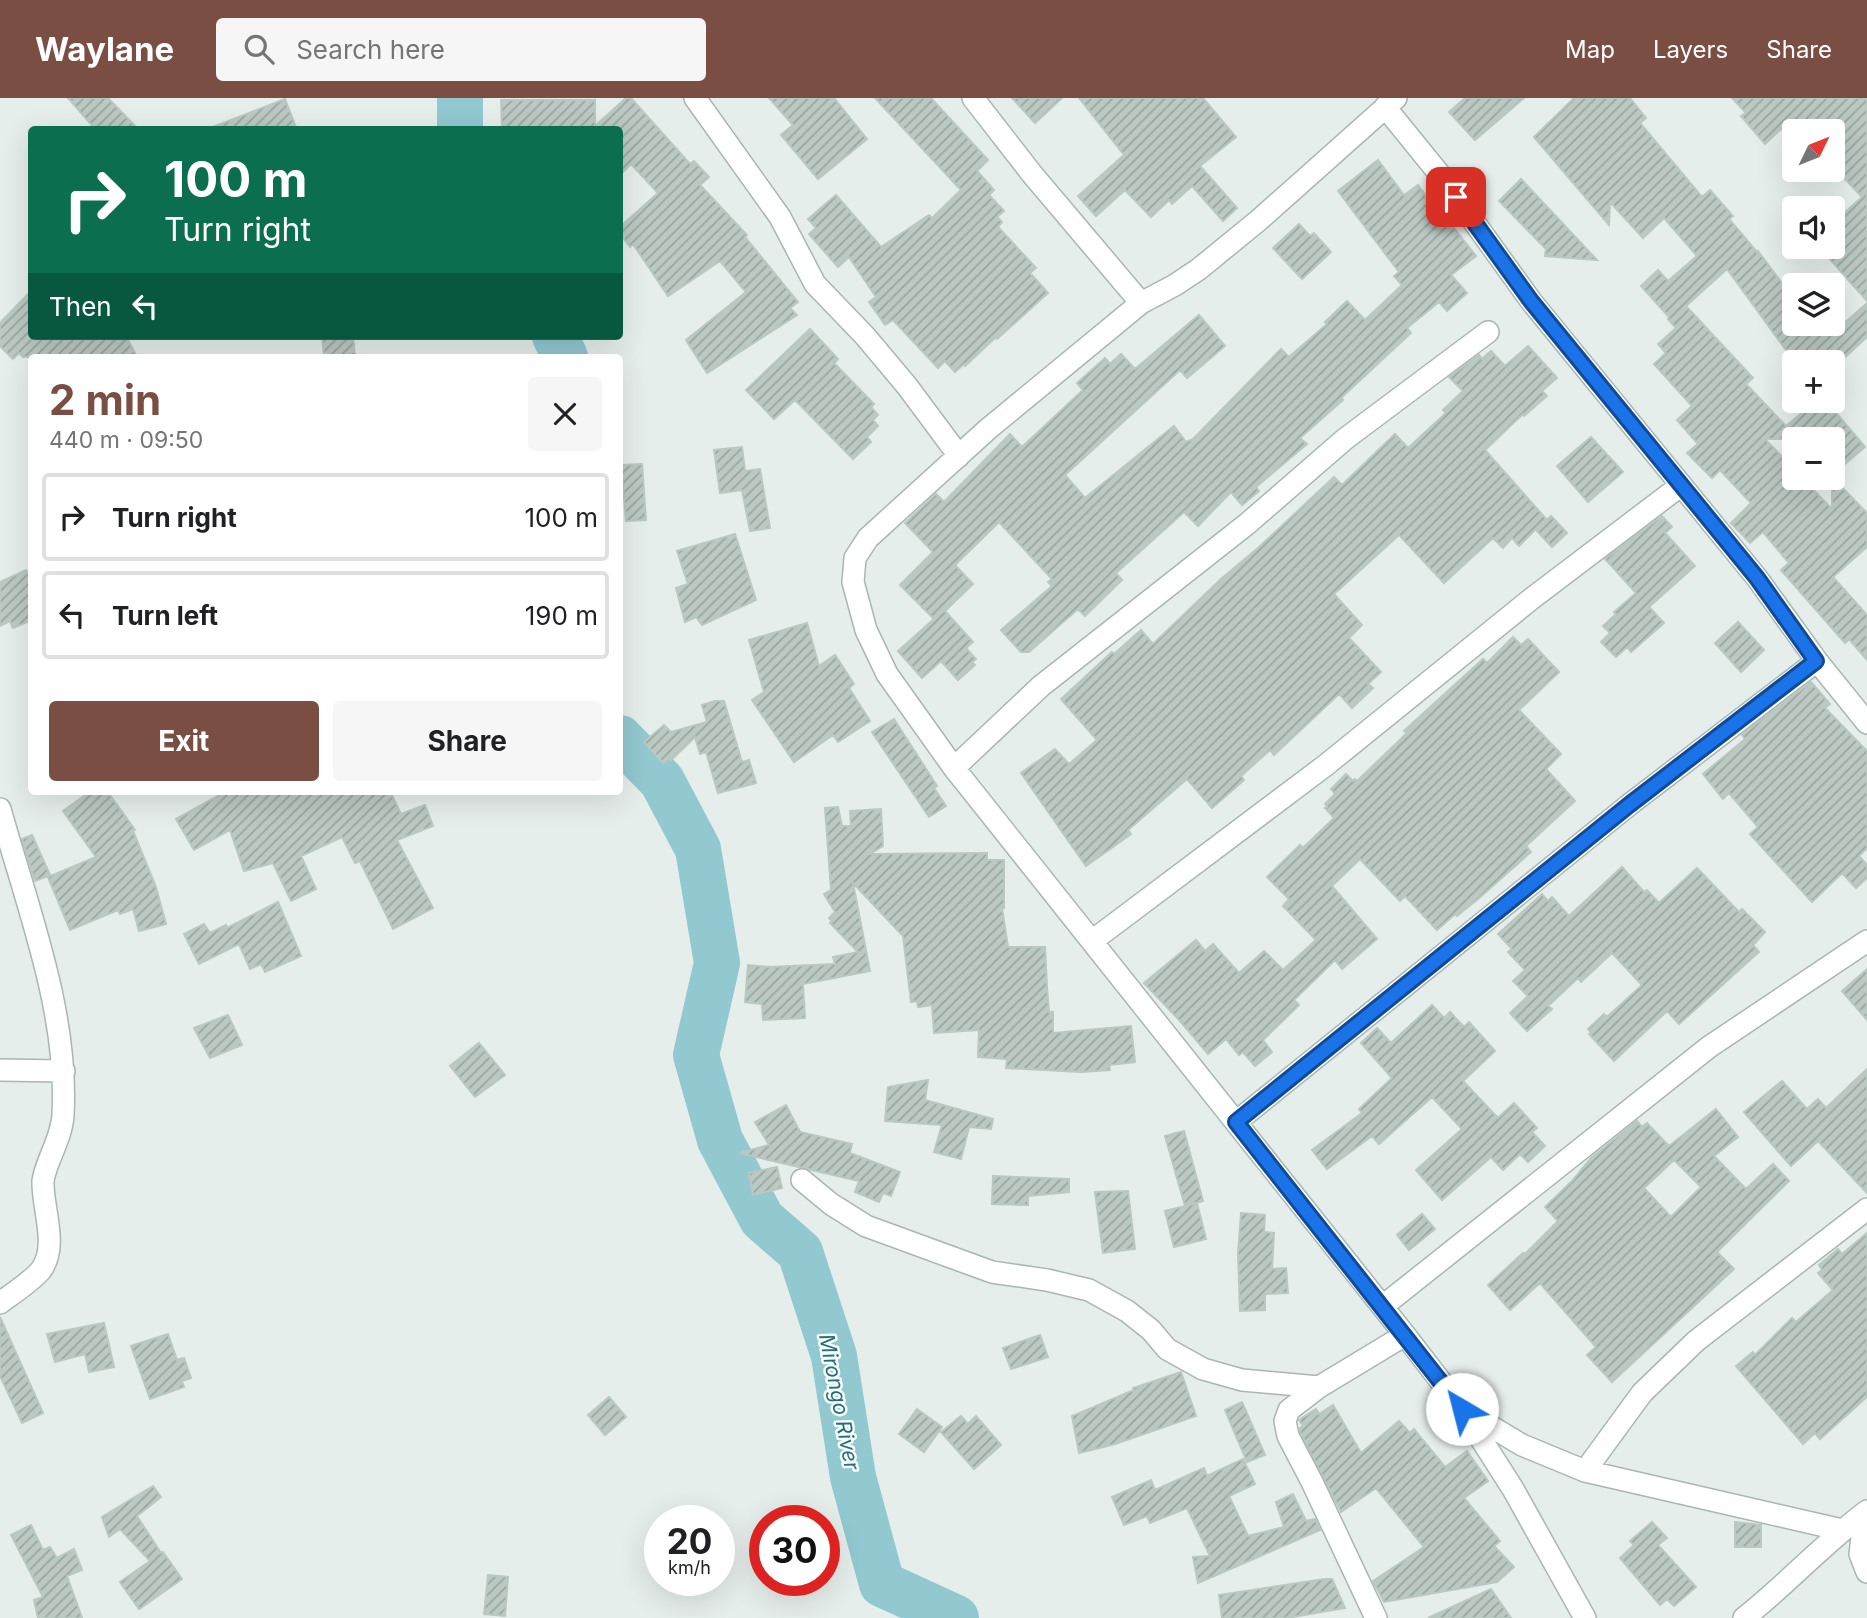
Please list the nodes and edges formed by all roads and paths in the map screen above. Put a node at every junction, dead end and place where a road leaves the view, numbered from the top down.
1 (695, 98) edge
2 (973, 98) edge
3 (1390, 103) edge
4 (1140, 303) junction
5 (1488, 332) dead end
6 (959, 456) junction
7 (1680, 486) junction
8 (1816, 661) junction
9 (1867, 723) edge
10 (954, 768) junction
11 (0, 809) edge
12 (1092, 941) junction
13 (1867, 941) edge
14 (0, 1070) edge
15 (64, 1071) junction
16 (1236, 1122) junction
17 (802, 1180) dead end
18 (1867, 1209) edge
19 (0, 1303) edge
20 (1382, 1306) junction
21 (1405, 1335) junction
22 (1319, 1387) junction
23 (1462, 1409) junction
24 (1586, 1471) junction
25 (1866, 1512) edge
26 (1842, 1530) junction
27 (1867, 1572) edge
28 (1376, 1618) edge
29 (1585, 1618) edge
30 (1744, 1618) edge

1 - 6 street
2 - 4 street
3 - 4 street
3 - 7 street
4 - 6 street
5 - 10 street
6 - 10 street
7 - 8 street
7 - 12 street
8 - 9 street
8 - 16 street
10 - 12 street
11 - 15 street
12 - 16 street
13 - 20 street
14 - 15 street
15 - 19 street
16 - 20 street
17 - 22 street
18 - 24 street
20 - 21 street
21 - 22 street
21 - 23 street
22 - 28 street
23 - 24 street
23 - 29 street
24 - 26 street
25 - 26 street
25 - 27 street
26 - 30 street

